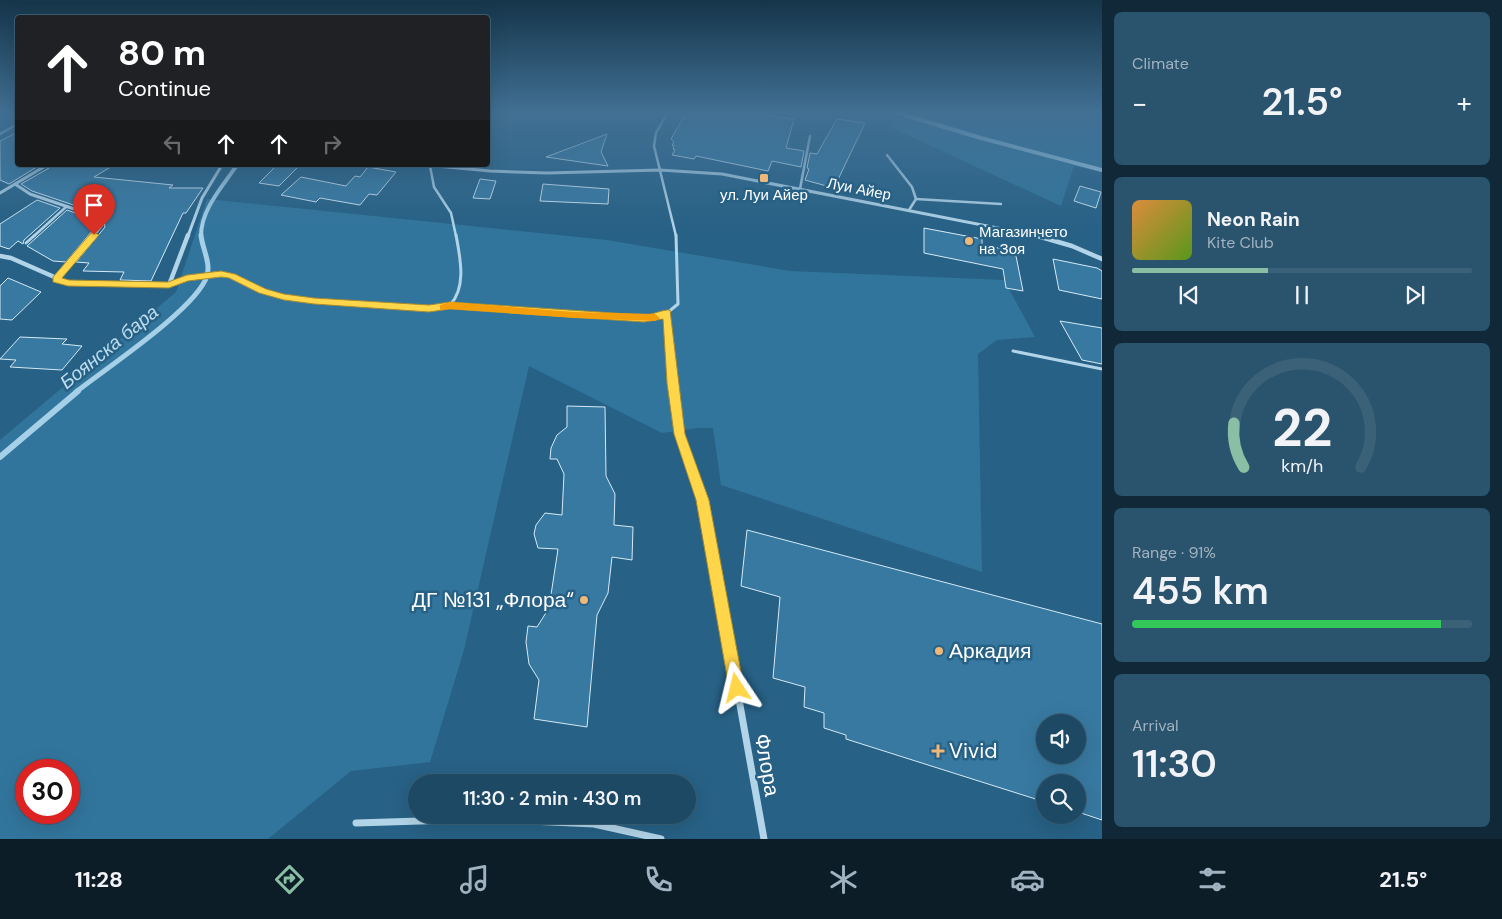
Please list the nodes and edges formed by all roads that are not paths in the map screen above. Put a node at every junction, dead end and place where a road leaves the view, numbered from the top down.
1 (656, 151) edge
2 (807, 151) edge
3 (887, 155) dead end
4 (44, 167) edge
5 (221, 167) edge
6 (430, 167) edge
7 (468, 167) edge
8 (660, 170) junction
9 (15, 184) junction
10 (800, 189) junction
11 (0, 192) edge
12 (916, 199) junction
13 (1001, 204) dead end
14 (66, 207) junction
15 (909, 210) junction
16 (26, 243) dead end
17 (0, 256) edge
18 (1102, 259) edge
19 (56, 279) junction
20 (169, 285) junction
21 (450, 305) junction
22 (667, 313) junction
23 (1013, 351) dead end
24 (1102, 369) edge
25 (679, 434) joint
26 (356, 823) dead end
27 (661, 839) edge
28 (764, 839) edge

1 - 8 lane
2 - 10 lane
3 - 12 lane
4 - 9 street
5 - 20 street
6 - 21 lane
7 - 8 street, Луи Айер
8 - 10 street, Луи Айер
8 - 22 lane
9 - 11 street
9 - 14 street
10 - 15 street, Луи Айер
12 - 13 lane
12 - 15 lane
14 - 16 lane
14 - 19 street
15 - 18 street, Луи Айер
17 - 19 street
19 - 20 street
20 - 21 lane
21 - 22 lane
22 - 25 lane
23 - 24 lane
25 - 28 street, Флора
26 - 27 street

